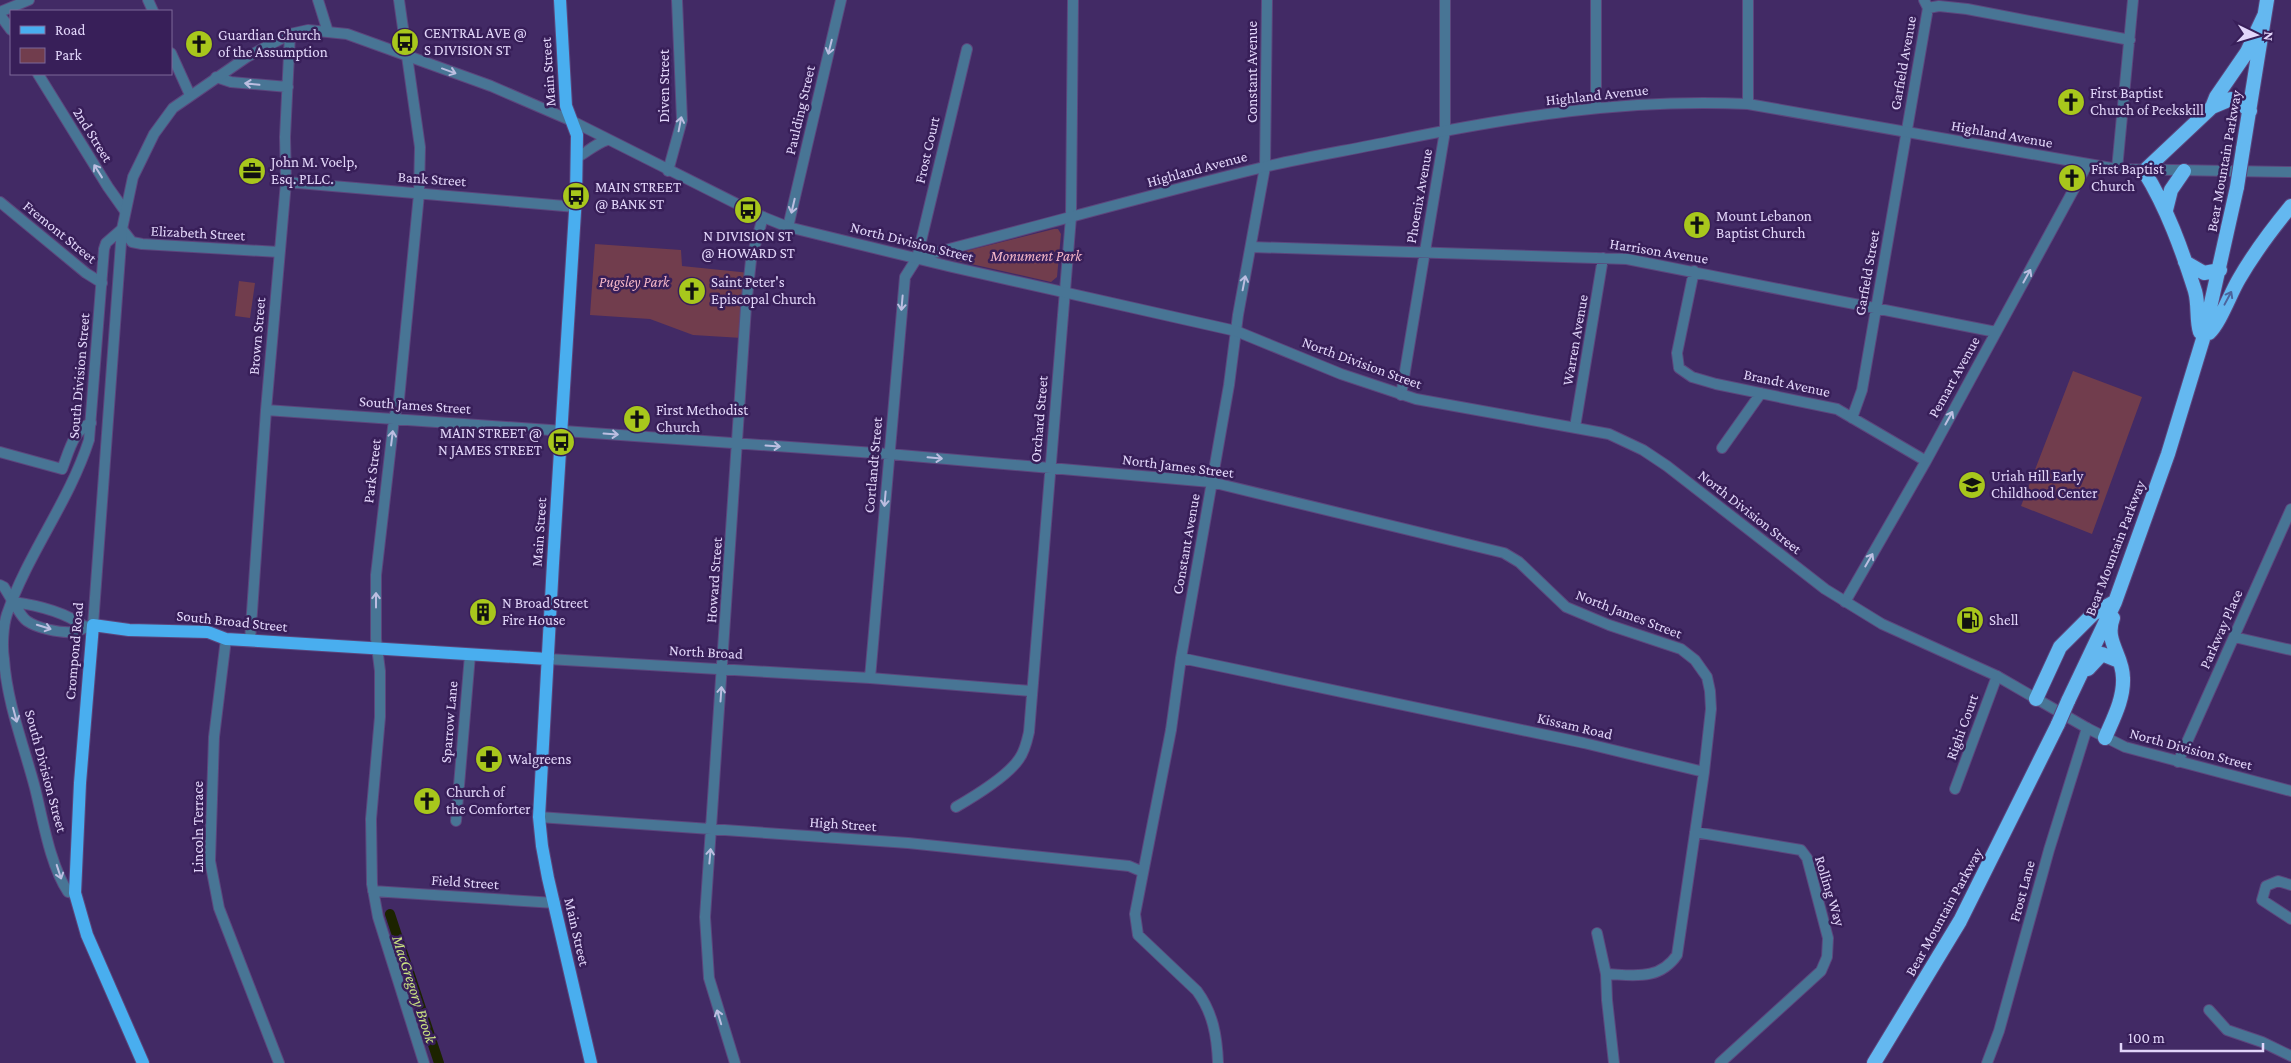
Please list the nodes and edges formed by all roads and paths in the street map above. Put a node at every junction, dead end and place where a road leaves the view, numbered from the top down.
1 (28, 0) edge
2 (318, 0) edge
3 (399, 0) edge
4 (560, 0) edge
5 (677, 0) edge
6 (841, 0) edge
7 (1073, 0) edge
8 (1267, 0) edge
9 (1445, 0) edge
10 (1596, 0) edge
11 (1748, 0) edge
12 (2133, 0) edge
13 (2267, 0) edge
14 (1926, 4) edge
15 (0, 13) edge
16 (2264, 16) junction
17 (10, 28) edge
18 (328, 32) junction
19 (290, 34) junction
20 (2130, 40) junction
21 (967, 49) dead end
22 (172, 55) edge
23 (407, 56) junction
24 (39, 75) edge
25 (216, 77) junction
26 (288, 87) junction
27 (190, 95) junction
28 (1748, 104) junction
29 (1596, 107) junction
30 (2212, 107) junction
31 (2250, 111) junction
32 (572, 121) junction
33 (1445, 130) junction
34 (1906, 132) junction
35 (607, 140) junction
36 (576, 158) junction
37 (2087, 165) junction
38 (1265, 167) junction
39 (2117, 169) junction
40 (668, 171) junction
41 (2144, 171) junction
42 (2184, 171) junction
43 (2291, 172) edge
44 (286, 182) junction
45 (419, 194) junction
46 (0, 202) edge
47 (2291, 206) edge
48 (576, 207) junction
49 (2166, 210) junction
50 (125, 211) junction
51 (762, 217) junction
52 (1071, 217) junction
53 (788, 227) junction
54 (122, 229) junction
55 (1251, 247) junction
56 (279, 252) junction
57 (1425, 252) junction
58 (917, 258) junction
59 (1604, 258) junction
60 (2186, 262) junction
61 (1694, 270) junction
62 (2220, 270) junction
63 (102, 283) junction
64 (1066, 292) junction
65 (1876, 308) junction
66 (1236, 331) junction
67 (1996, 332) junction
68 (2203, 339) junction
69 (1761, 393) junction
70 (1401, 395) junction
71 (266, 410) junction
72 (1852, 418) junction
73 (394, 419) junction
74 (91, 423) junction
75 (1575, 427) junction
76 (562, 431) junction
77 (738, 443) junction
78 (1722, 448) dead end
79 (0, 452) edge
80 (889, 454) junction
81 (1926, 461) junction
82 (1050, 467) junction
83 (1212, 482) junction
84 (2291, 509) edge
85 (0, 585) edge
86 (13, 602) junction
87 (1845, 602) junction
88 (2114, 602) junction
89 (3, 617) edge
90 (88, 625) junction
91 (2234, 637) junction
92 (226, 639) junction
93 (250, 641) junction
94 (2065, 642) junction
95 (2093, 646) junction
96 (378, 648) junction
97 (2291, 650) edge
98 (470, 655) junction
99 (1182, 658) junction
100 (548, 659) junction
101 (2119, 661) junction
102 (723, 669) junction
103 (2080, 675) junction
104 (1997, 676) junction
105 (870, 678) junction
106 (1031, 691) junction
107 (2036, 699) junction
108 (2087, 728) junction
109 (2105, 738) junction
110 (2178, 762) junction
111 (1704, 772) junction
112 (1955, 789) dead end
113 (2291, 791) edge
114 (956, 807) dead end
115 (539, 818) junction
116 (456, 821) dead end
117 (712, 831) junction
118 (1695, 832) junction
119 (1143, 872) junction
120 (2291, 885) edge
121 (373, 891) junction
122 (75, 893) junction
123 (555, 903) junction
124 (2291, 919) edge
125 (1597, 933) dead end
126 (1606, 974) junction
127 (2210, 1010) dead end
128 (2291, 1056) edge
129 (143, 1063) edge
130 (279, 1063) edge
131 (424, 1063) edge
132 (591, 1063) edge
133 (735, 1063) edge
134 (1218, 1063) edge
135 (1614, 1063) edge
136 (1720, 1063) edge
137 (1874, 1063) edge
138 (1987, 1063) edge

1 - 15 street
2 - 18 street
3 - 23 street, Park Street
4 - 32 main road, Main Street
40 -> 5 street, Diven Street
6 -> 53 street, Paulding Street
7 - 52 street, Orchard Street
8 - 38 street, Constant Avenue
9 - 33 street, Phoenix Avenue
10 - 29 street
11 - 28 street
12 - 20 street
13 - 16 highway, Bear Mountain Parkway
14 - 20 street
14 - 34 street, Garfield Avenue
15 - 17 street
16 - 30 highway
16 - 31 highway, Bear Mountain Parkway
18 - 19 street
18 - 23 street
19 - 25 street
19 - 26 street, Brown Street
20 - 39 street
21 - 58 street, Frost Court
22 - 27 street
23 -> 32 street, North Division Street
23 - 45 street, Park Street
50 -> 24 street, 2nd Street
26 -> 25 street
25 - 27 street
26 - 44 street, Brown Street
27 - 50 street
28 - 29 street, Highland Avenue
28 - 34 street, Highland Avenue
29 - 33 street, Highland Avenue
30 - 31 highway
30 - 41 highway
31 - 62 highway, Bear Mountain Parkway, bridge
32 - 35 street, North Division Street
32 - 36 main road, Main Street
33 - 38 street, Highland Avenue
33 - 57 street, Phoenix Avenue
34 - 37 street, Highland Avenue
34 - 65 street, Garfield Street
35 - 36 street
35 - 40 street, North Division Street
36 - 48 main road, Main Street
37 - 39 street, Highland Avenue
67 -> 37 street, Pemart Avenue
38 - 52 street, Highland Avenue
38 - 55 street, Constant Avenue
39 - 41 street, Highland Avenue
40 - 51 street, North Division Street
41 - 42 street, Highland Avenue
41 - 49 highway
42 - 43 street, Highland Avenue
42 - 49 highway
44 - 45 street, Bank Street
44 - 56 street, Brown Street
45 - 48 street, Bank Street
45 - 73 street, Park Street
46 - 63 street, Fremont Street
68 -> 47 highway
48 - 76 main road, Main Street
49 - 60 highway
50 - 54 street
51 - 53 street, North Division Street
51 - 77 street, Howard Street
52 - 58 street, Highland Avenue
52 - 64 street, Orchard Street
53 - 58 street, North Division Street
54 - 56 street, Elizabeth Street
54 - 63 street, South Division Street
54 - 90 street, Crompond Road
55 - 57 street, Harrison Avenue
66 -> 55 street, Constant Avenue
56 - 71 street, Brown Street
57 - 59 street, Harrison Avenue
57 - 70 street, Phoenix Avenue
58 - 64 street, North Division Street
58 -> 80 street, Cortlandt Street
59 - 61 street, Harrison Avenue
59 - 75 street, Warren Avenue
60 - 62 highway
60 - 68 highway
61 - 65 street, Harrison Avenue
61 - 69 street, Brandt Avenue
62 - 68 highway, Bear Mountain Parkway
63 - 74 street, South Division Street
64 - 66 street, North Division Street
64 - 82 street, Orchard Street
65 - 67 street, Harrison Avenue
65 - 72 street, Garfield Street
66 - 70 street, North Division Street
66 - 83 street, Constant Avenue
81 -> 67 street, Pemart Avenue
68 - 88 highway, Bear Mountain Parkway
69 - 72 street, Brandt Avenue
69 - 78 street
70 - 75 street, North Division Street
71 - 73 street, South James Street
71 - 93 street, Brown Street
72 - 81 street, Brandt Avenue
73 - 76 street, South James Street
96 -> 73 street, Park Street
74 - 79 street
74 - 86 street, South Division Street
75 - 87 street, North Division Street
76 -> 77 street, North James Street
76 - 100 main road, Main Street
77 -> 80 street, North James Street
77 - 102 street, Howard Street
80 -> 82 street, North James Street
80 -> 105 street, Cortlandt Street
87 -> 81 street, Pemart Avenue
82 - 83 street, North James Street
82 - 106 street, Orchard Street
83 - 99 street, Constant Avenue
83 - 111 street, North James Street
84 - 91 street, Parkway Place
85 - 86 street
86 - 89 street, South Division Street
86 - 90 street, South Broad Street
86 -> 90 street, South Broad Street
87 - 104 street, North Division Street
88 - 94 highway
88 - 95 highway, Bear Mountain Parkway
88 - 101 highway
89 -> 122 street, South Division Street
90 - 92 main road, South Broad Street
90 - 122 main road, Crompond Road
91 - 97 street
91 - 110 street, Parkway Place
92 - 93 main road, South Broad Street
92 - 130 street, Lincoln Terrace
93 - 96 main road, South Broad Street
94 - 95 highway
94 - 107 highway
95 - 103 highway, Bear Mountain Parkway
96 - 98 main road, North Broad
96 - 121 street, Park Street
98 - 100 main road, North Broad
98 - 116 street, Sparrow Lane
99 - 111 street, Kissam Road
99 - 119 street, Constant Avenue
100 - 102 street, North Broad
100 - 115 main road, Main Street
101 - 103 highway
101 - 109 highway
102 - 105 street, North Broad
117 -> 102 street, Howard Street
103 - 137 highway, Bear Mountain Parkway, bridge
104 - 107 street, North Division Street
104 - 112 street, Righi Court
105 - 106 street, North Broad
106 - 114 street, Orchard Street
107 - 108 street, North Division Street
108 - 109 street, North Division Street
108 - 138 street, Frost Lane
109 - 110 street, North Division Street
110 - 113 street, North Division Street
111 - 118 street
115 - 117 street, High Street
115 - 123 main road, Main Street
117 - 119 street, High Street
133 -> 117 street, Howard Street
118 - 126 street
118 - 136 street, Rolling Way
119 - 134 street, Constant Avenue
120 - 124 street
121 - 123 street, Field Street
121 - 131 street, Park Street
122 - 129 main road, Crompond Road
123 - 132 main road, Main Street
125 - 126 street
126 - 135 street
127 - 128 street

